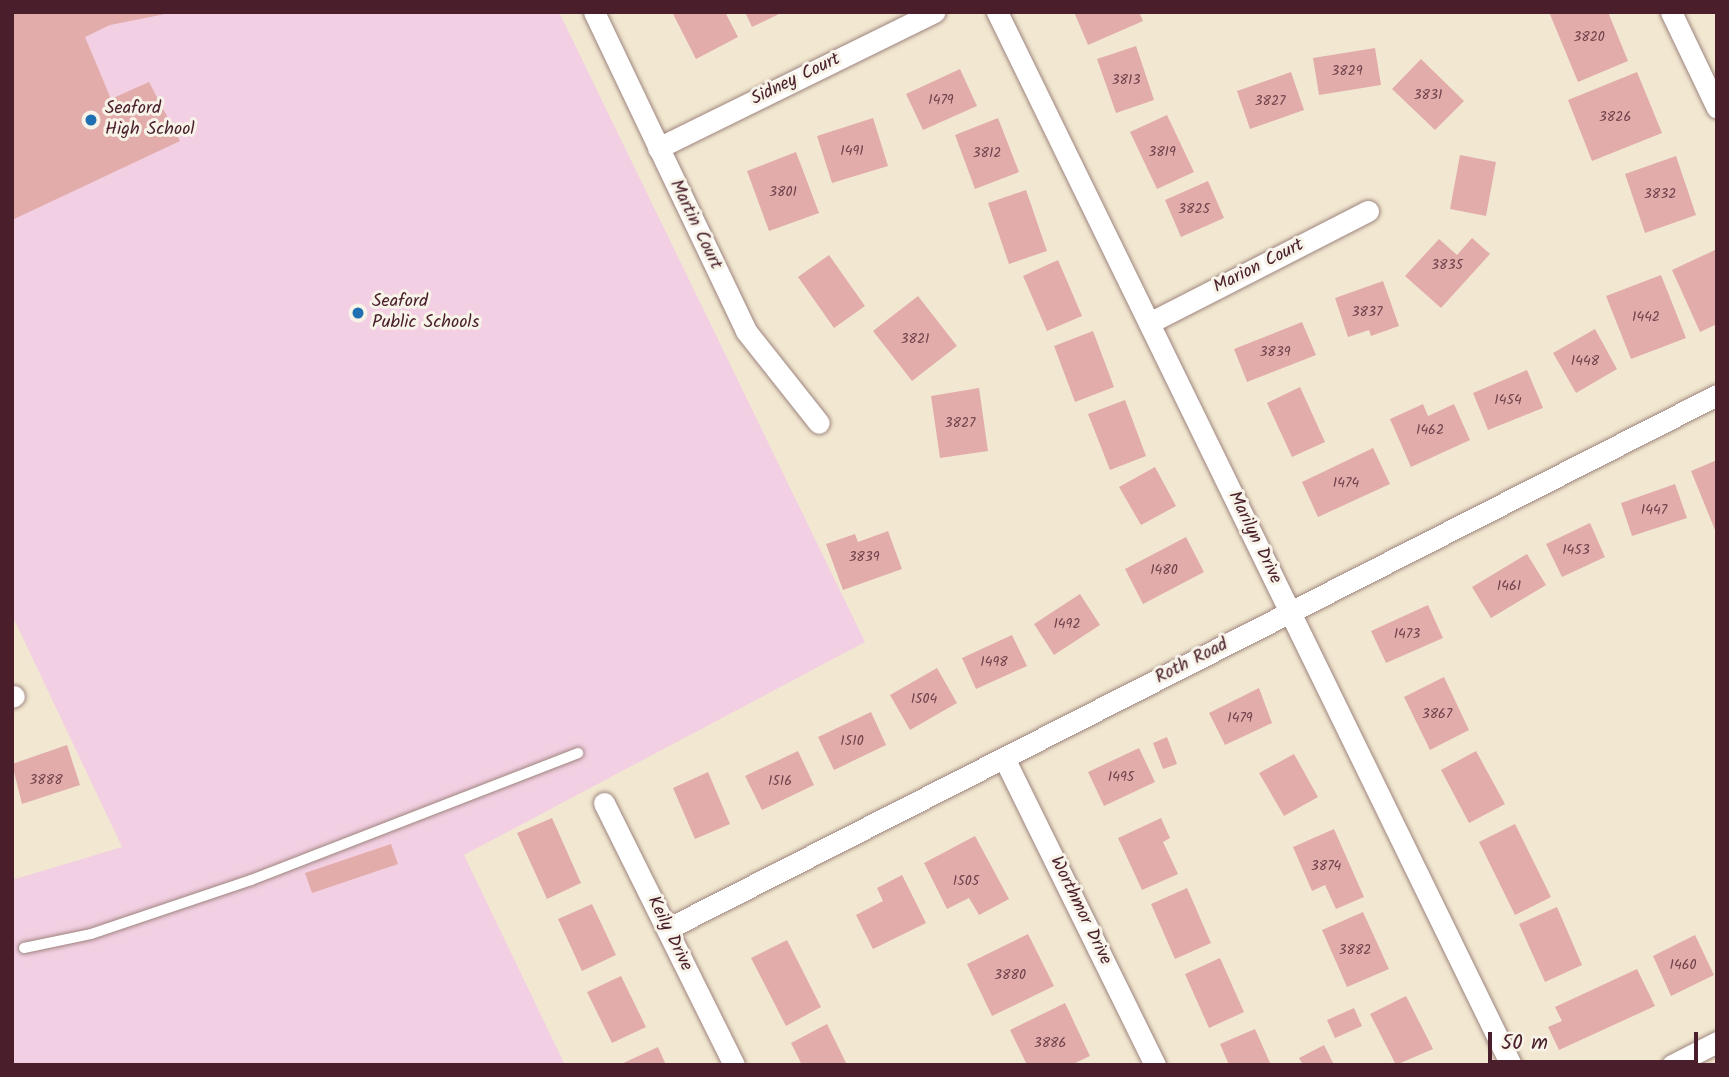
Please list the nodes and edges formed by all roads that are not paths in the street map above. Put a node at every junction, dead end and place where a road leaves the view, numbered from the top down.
1 (594, 12) edge
2 (934, 12) edge
3 (997, 12) edge
4 (1671, 12) edge
5 (1717, 108) edge
6 (658, 148) junction
7 (1368, 211) dead end
8 (1149, 323) junction
9 (1717, 395) edge
10 (819, 423) dead end
11 (1290, 612) junction
12 (578, 753) dead end
13 (1004, 758) junction
14 (604, 803) dead end
15 (667, 929) junction
16 (24, 948) dead end
17 (1717, 1042) edge
18 (734, 1065) edge
19 (1155, 1065) edge
20 (1511, 1065) edge
21 (1672, 1065) edge

1 - 6 street, Martin Court
2 - 6 street, Sidney Court
3 - 8 street, Marilyn Drive
4 - 5 street
6 - 10 street, Martin Court
7 - 8 street, Marion Court
8 - 11 street, Marilyn Drive
9 - 11 street, Roth Road
11 - 13 street, Roth Road
11 - 20 street, Marilyn Drive
12 - 16 lane
13 - 15 street, Roth Road
13 - 19 street, Worthmor Drive
14 - 15 street, Keily Drive
15 - 18 street, Keily Drive
17 - 21 street

